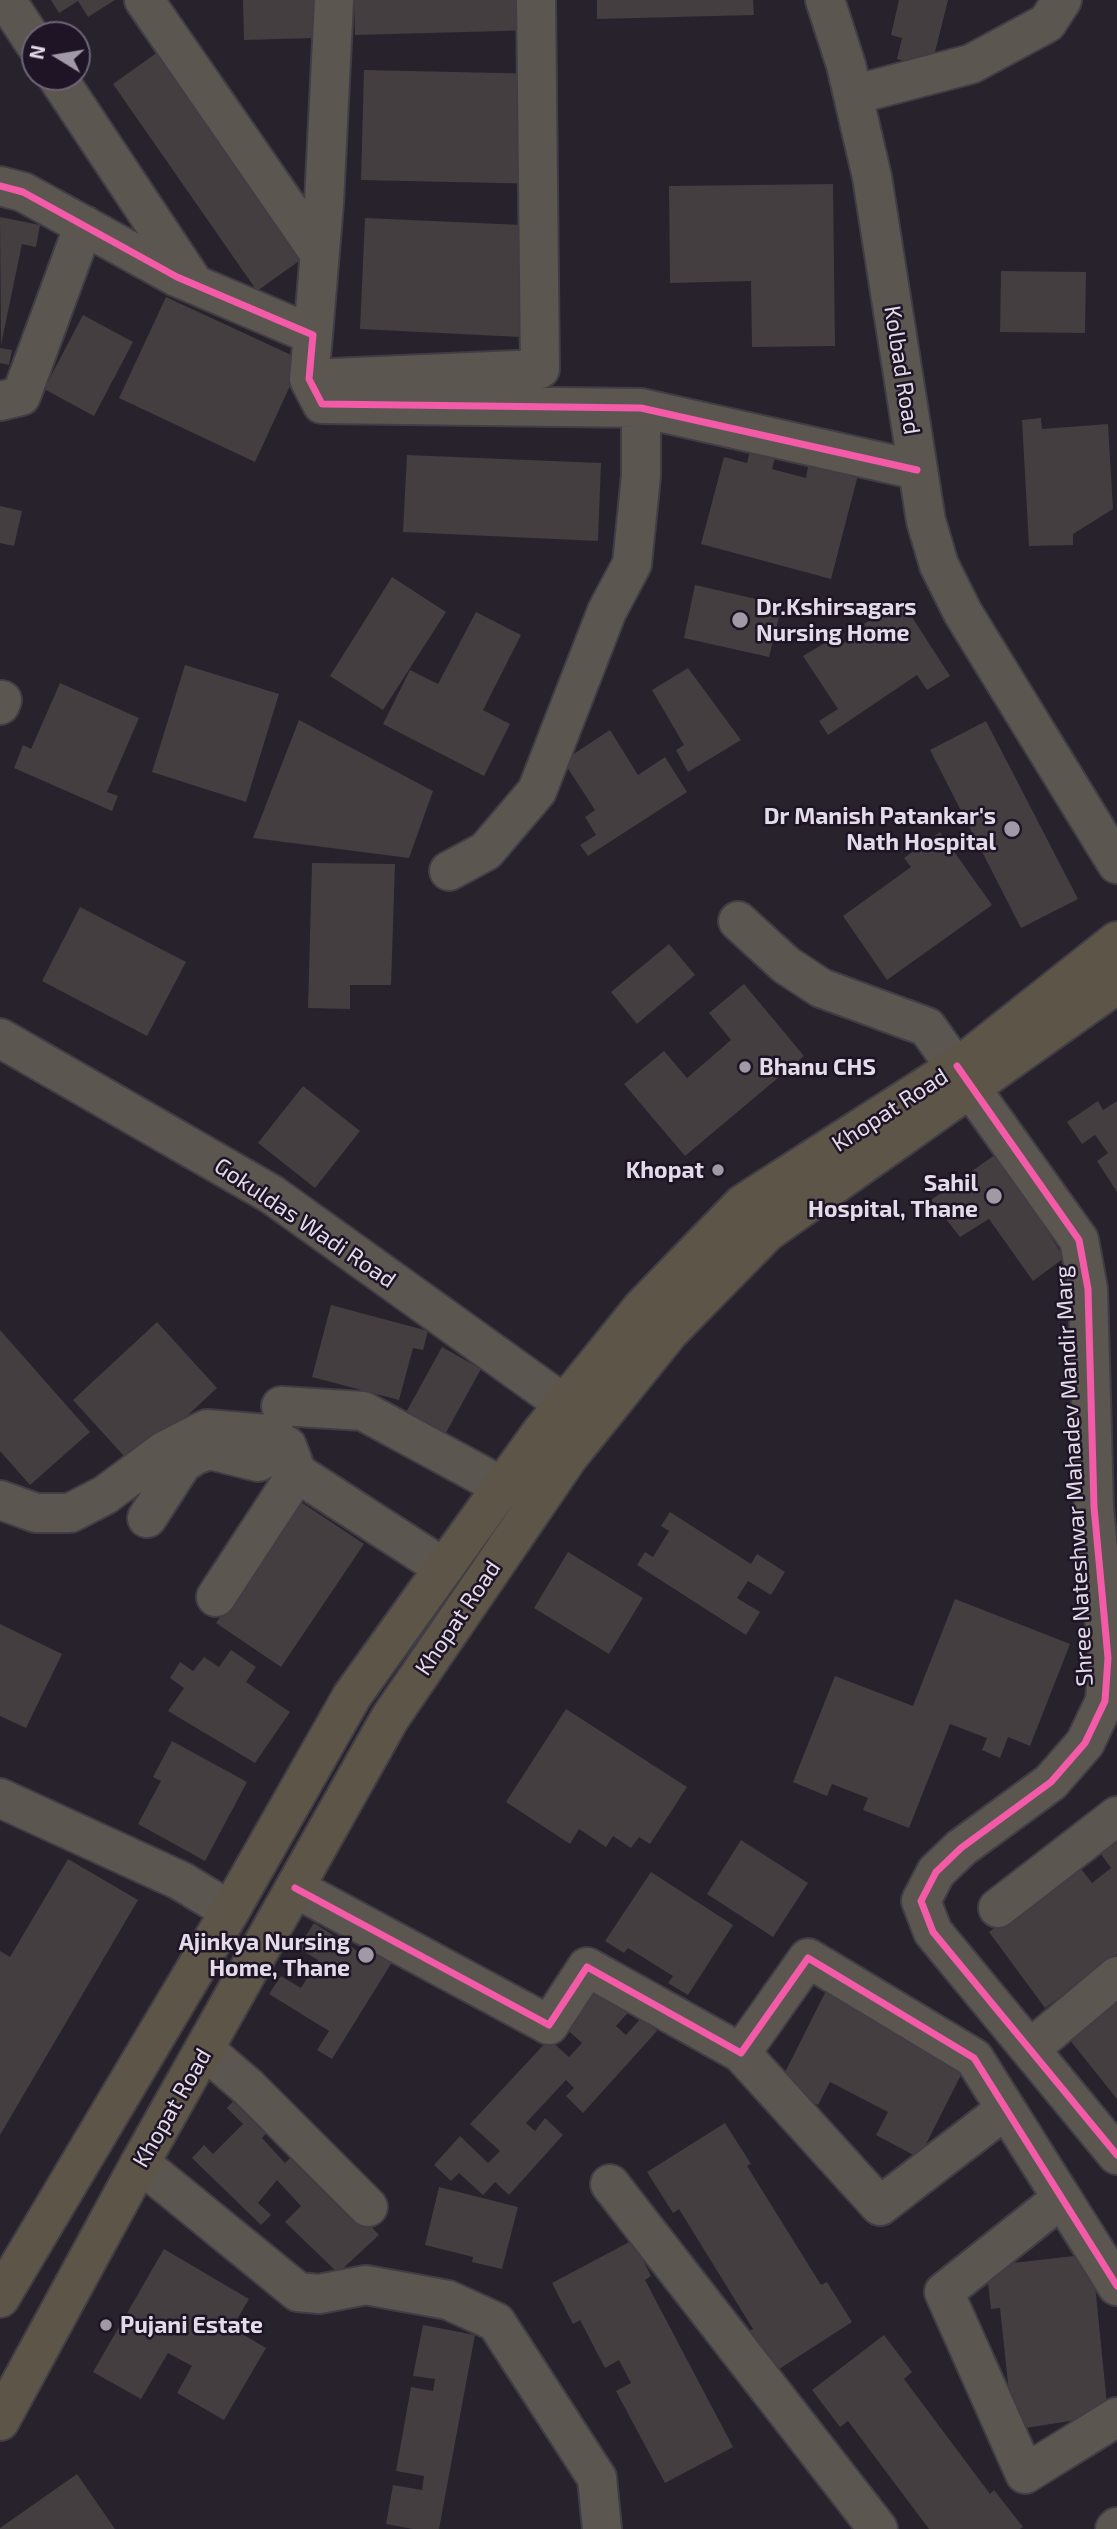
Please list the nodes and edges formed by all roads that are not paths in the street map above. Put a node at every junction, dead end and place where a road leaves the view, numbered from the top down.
1 (6, 0) edge
2 (144, 0) edge
3 (334, 0) edge
4 (536, 0) edge
5 (825, 0) edge
6 (1062, 0) edge
7 (21, 23) edge
8 (66, 91) edge
9 (853, 95) junction
10 (0, 186) edge
11 (84, 225) junction
12 (319, 253) junction
13 (195, 285) junction
14 (313, 335) junction
15 (309, 379) junction
16 (0, 401) edge
17 (641, 408) junction
18 (917, 470) junction
19 (1117, 864) edge
20 (449, 871) dead end
21 (738, 921) dead end
22 (1117, 941) edge
23 (1117, 984) edge
24 (0, 1038) edge
25 (965, 1075) junction
26 (564, 1404) junction
27 (279, 1422) junction
28 (297, 1473) junction
29 (503, 1487) junction
30 (0, 1500) edge
31 (147, 1518) dead end
32 (444, 1568) junction
33 (216, 1597) dead end
34 (1111, 1712) edge
35 (0, 1798) edge
36 (286, 1811) junction
37 (1117, 1816) edge
38 (327, 1832) junction
39 (295, 1888) junction
40 (998, 1908) dead end
41 (230, 1911) junction
42 (1117, 1976) edge
43 (1030, 2049) junction
44 (205, 2050) junction
45 (741, 2053) junction
46 (1006, 2109) junction
47 (147, 2151) junction
48 (1117, 2153) edge
49 (610, 2184) dead end
50 (1062, 2198) junction
51 (368, 2207) dead end
52 (244, 2228) dead end
53 (10, 2257) edge
54 (1117, 2286) edge
55 (0, 2298) edge
56 (1117, 2417) edge
57 (0, 2421) edge
58 (602, 2529) edge
59 (878, 2529) edge

1 - 7 street
2 - 12 street
3 - 12 street
4 - 15 street
5 - 9 street, Kolbad Road
6 - 9 street
8 - 13 street
9 - 18 street, Kolbad Road
10 - 11 street
11 - 13 street
11 - 16 street
12 - 14 street
13 - 14 street
14 - 15 street
15 - 17 street
17 - 18 street
17 - 20 street
18 - 19 street, Kolbad Road
21 - 25 street, Shree Nateshwar Mahadev Mandir Marg
22 - 25 main road, Khopat Road
23 - 25 main road, Khopat Road
24 - 26 street, Gokuldas Wadi Road
25 - 26 main road, Khopat Road
25 - 34 street, Shree Nateshwar Mahadev Mandir Marg
25 - 38 main road, Khopat Road
26 - 29 main road, Khopat Road
27 - 28 street
27 - 29 street
27 - 30 street
27 - 31 street
28 - 32 street
28 - 33 street
29 - 32 main road, Khopat Road
32 - 36 main road, Khopat Road
34 - 43 street, Shree Nateshwar Mahadev Mandir Marg
35 - 41 street
36 - 38 main road
36 - 41 main road, Khopat Road
37 - 40 street
38 - 39 main road, Khopat Road
39 - 44 main road, Khopat Road
39 - 45 street
41 - 53 main road, Khopat Road
42 - 43 street
43 - 48 street, Shree Nateshwar Mahadev Mandir Marg
44 - 47 main road, Khopat Road
44 - 51 street
45 - 46 street
45 - 46 street
46 - 50 street
47 - 52 street
47 - 57 main road, Khopat Road
47 - 58 street
49 - 59 street
50 - 54 street
50 - 56 street
53 - 55 main road, Khopat Road

